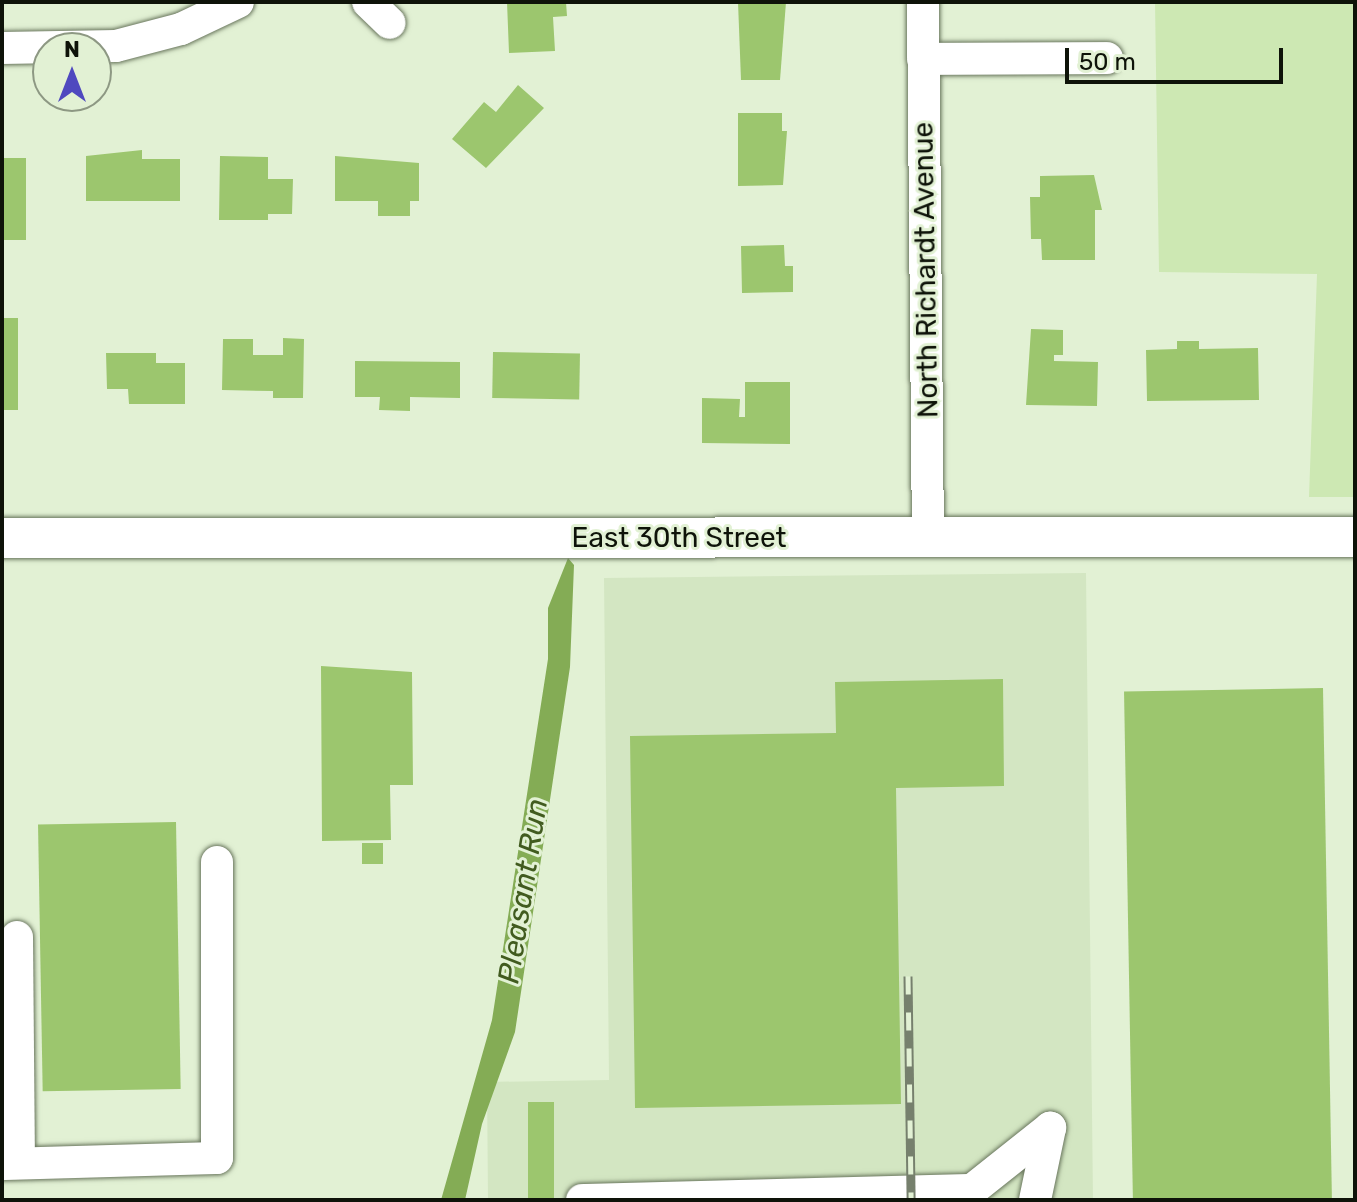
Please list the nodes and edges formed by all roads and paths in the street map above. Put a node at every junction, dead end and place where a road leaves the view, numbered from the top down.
1 (238, 2) edge
2 (923, 2) edge
3 (2, 48) edge
4 (1107, 58) dead end
5 (923, 59) junction
6 (1355, 537) edge
7 (2, 538) edge
8 (928, 538) junction
9 (217, 862) dead end
10 (17, 937) dead end
11 (11, 1163) edge
12 (984, 1195) edge
13 (582, 1200) edge
14 (1035, 1200) edge

1 - 3 street
2 - 5 street, North Richardt Avenue
4 - 5 street
5 - 8 street, North Richardt Avenue
6 - 8 main road, East 30th Street
7 - 8 main road, East 30th Street
9 - 11 street
10 - 11 street
12 - 13 street
12 - 14 street

